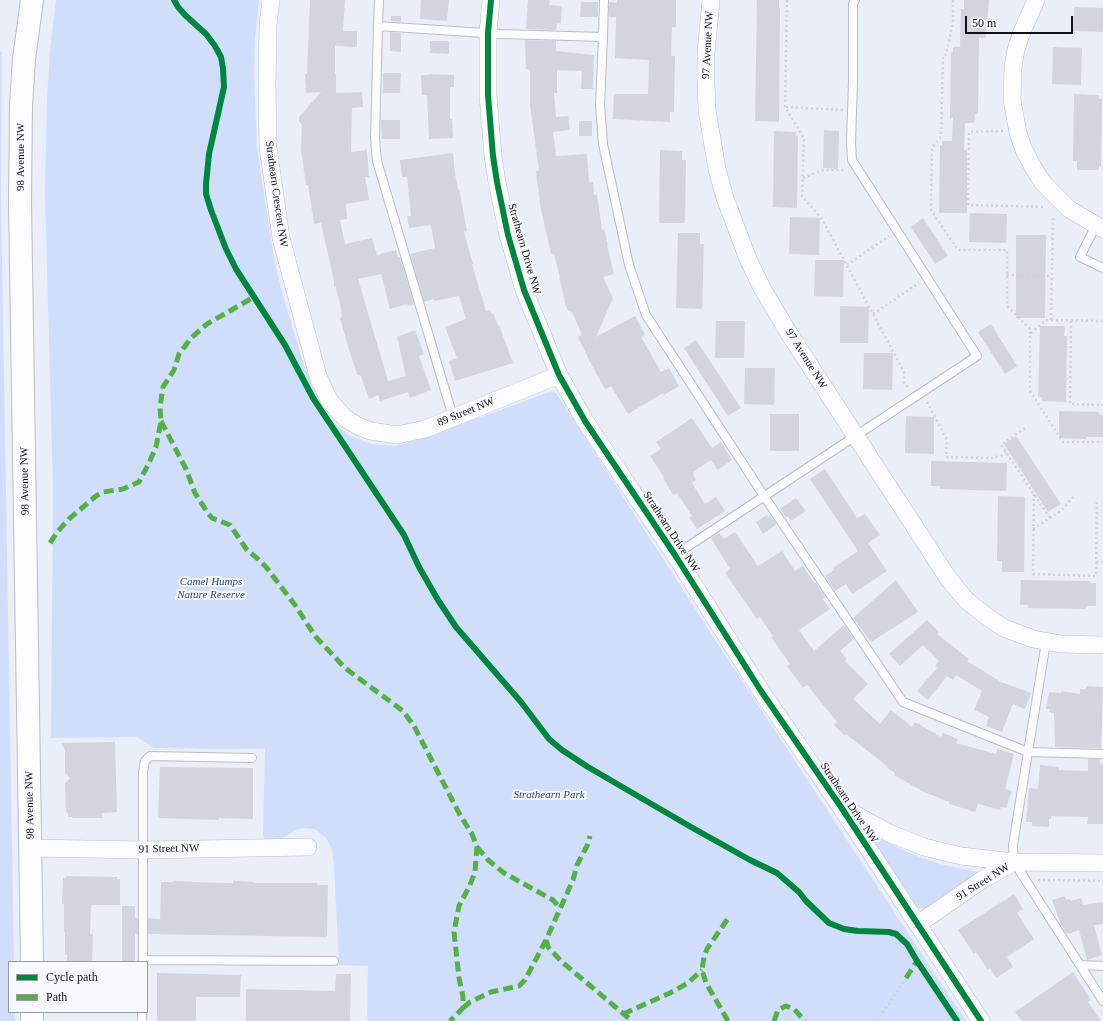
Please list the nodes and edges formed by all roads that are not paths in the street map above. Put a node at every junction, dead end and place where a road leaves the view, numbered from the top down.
1 (32, 0) edge
2 (271, 0) edge
3 (379, 0) edge
4 (491, 0) edge
5 (604, 0) edge
6 (711, 0) edge
7 (855, 0) edge
8 (1036, 0) edge
9 (378, 26) junction
10 (488, 33) junction
11 (603, 37) junction
12 (1100, 227) edge
13 (1103, 268) edge
14 (559, 375) junction
15 (453, 418) junction
16 (371, 431) joint
17 (855, 435) junction
18 (764, 496) junction
19 (675, 555) junction
20 (1046, 642) junction
21 (1103, 645) edge
22 (1028, 752) junction
23 (1103, 754) edge
24 (252, 758) dead end
25 (841, 807) junction
26 (308, 847) dead end
27 (30, 848) junction
28 (143, 850) junction
29 (1014, 862) junction
30 (1103, 863) edge
31 (918, 924) junction
32 (32, 961) edge
33 (143, 961) edge
34 (334, 961) dead end
35 (1080, 966) junction
36 (1103, 966) edge
37 (1103, 1001) edge
38 (981, 1021) edge

1 - 27 main road, 98 Avenue NW
2 - 16 street, Strathearn Crescent NW
3 - 9 lane
4 - 10 street, Strathearn Drive NW
5 - 11 lane
6 - 17 street, 97 Avenue NW
7 - 17 lane
8 - 12 street
9 - 10 lane
9 - 15 lane
10 - 11 lane
10 - 14 street, Strathearn Drive NW
11 - 18 lane
12 - 13 lane
14 - 15 street, 89 Street NW
14 - 19 street, Strathearn Drive NW
15 - 16 street, 89 Street NW
17 - 18 lane
17 - 20 street, 97 Avenue NW
18 - 19 lane
18 - 22 lane
19 - 25 street, Strathearn Drive NW
20 - 21 street, 97 Avenue NW
20 - 22 lane
22 - 23 lane
22 - 29 lane
24 - 28 lane
25 - 29 street, Strathearn Drive NW
25 - 31 street, Strathearn Drive NW
26 - 28 street, 91 Street NW
27 - 28 street, 91 Street NW
27 - 32 main road, 98 Avenue NW
28 - 33 lane
29 - 30 street, 91 Street NW
29 - 31 street, 91 Street NW
29 - 35 lane
31 - 38 street, Strathearn Drive NW
33 - 34 lane
35 - 36 lane
35 - 37 lane

